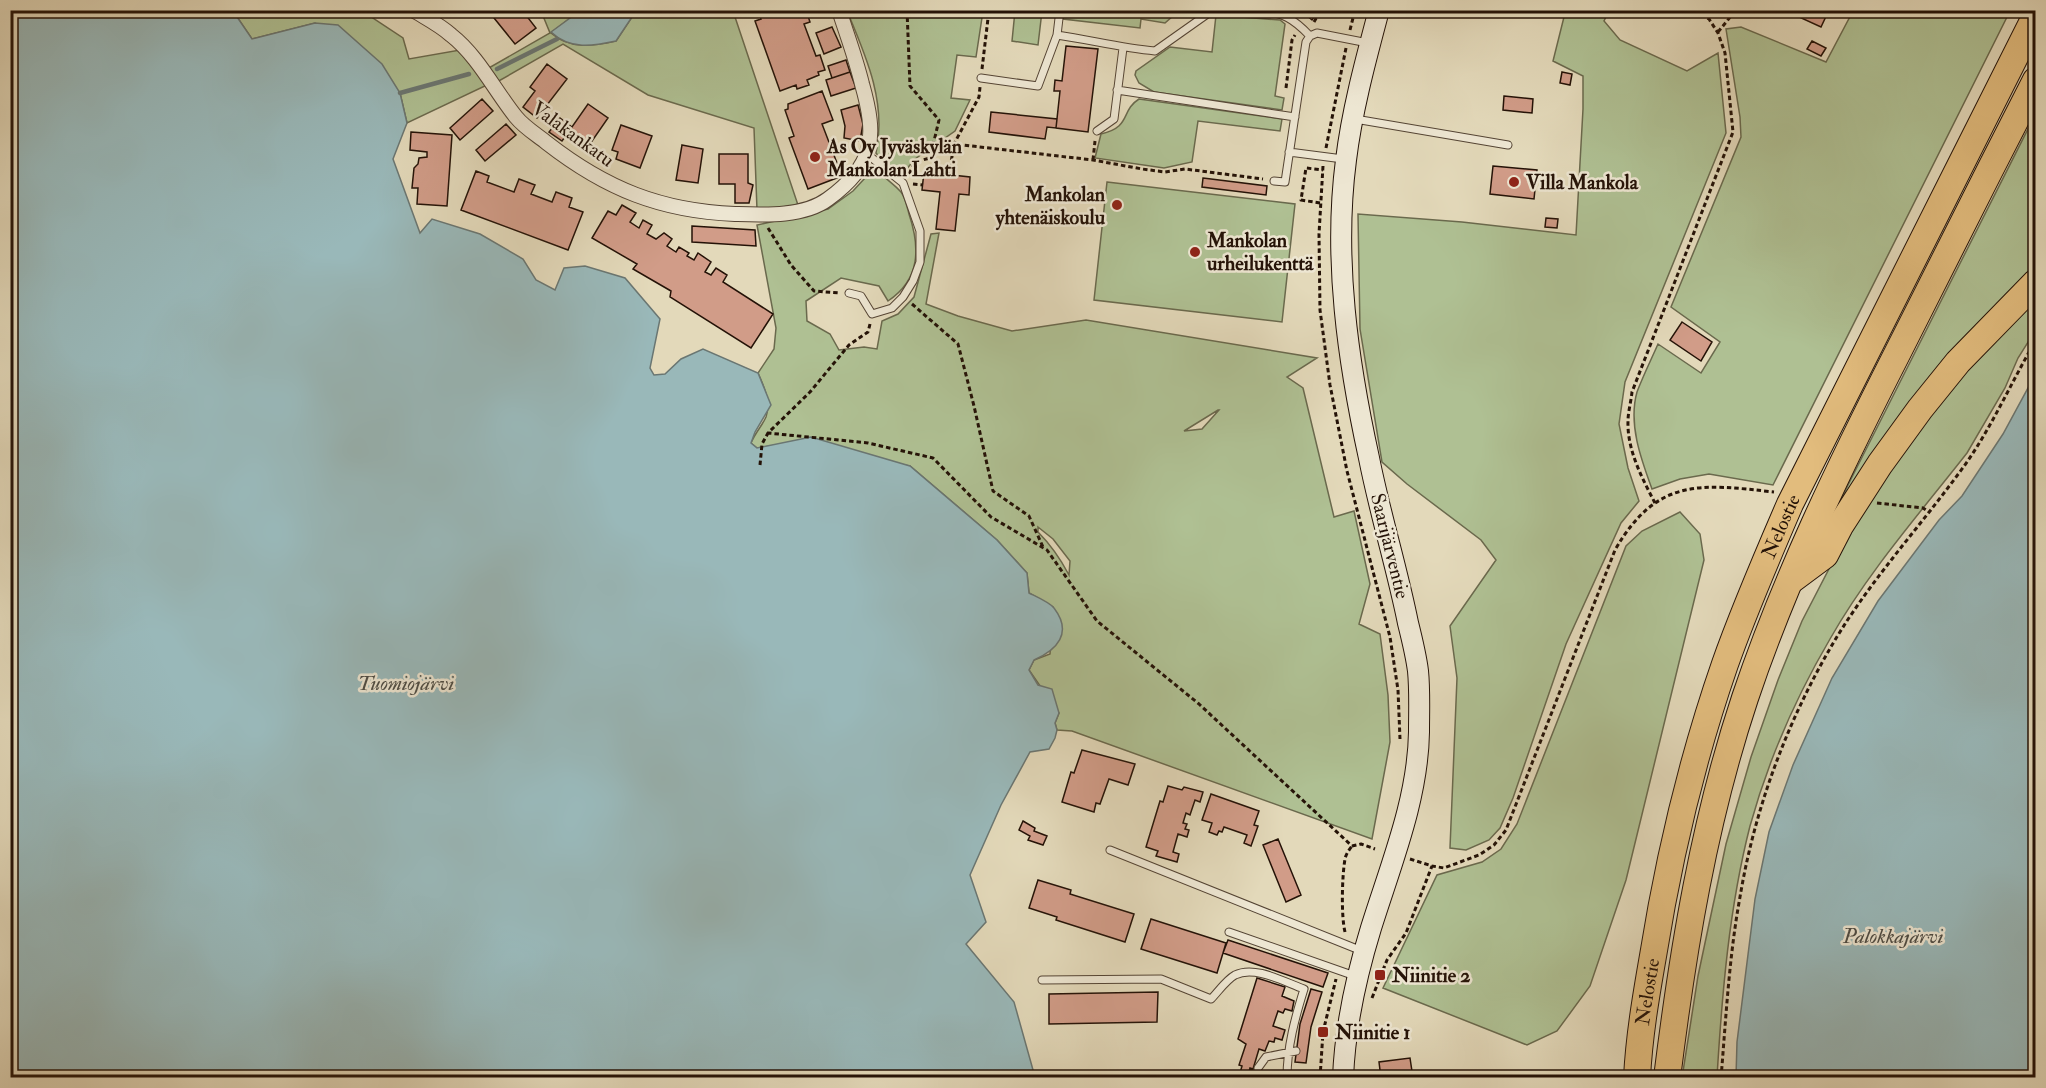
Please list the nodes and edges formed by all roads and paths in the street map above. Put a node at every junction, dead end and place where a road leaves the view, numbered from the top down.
1 (413, 10) edge
2 (839, 10) edge
3 (907, 10) edge
4 (989, 10) edge
5 (1060, 10) edge
6 (1213, 10) edge
7 (1259, 10) edge
8 (1322, 10) edge
9 (1355, 10) edge
10 (1379, 10) edge
11 (1694, 10) edge
12 (1736, 10) edge
13 (2036, 15) edge
14 (1313, 24) dead end
15 (1718, 33) junction
16 (1058, 35) junction
17 (1313, 35) junction
18 (1348, 39) junction
19 (1371, 43) junction
20 (1123, 48) junction
21 (981, 78) junction
22 (2036, 80) edge
23 (1118, 90) junction
24 (1295, 117) junction
25 (1353, 119) junction
26 (1097, 131) dead end
27 (954, 144) junction
28 (1095, 144) dead end
29 (1508, 145) dead end
30 (1289, 152) junction
31 (867, 154) junction
32 (1325, 157) junction
33 (930, 158) junction
34 (1346, 159) junction
35 (1093, 160) junction
36 (1323, 170) junction
37 (949, 175) dead end
38 (1274, 181) joint
39 (903, 183) junction
40 (1320, 203) junction
41 (760, 214) junction
42 (2036, 282) edge
43 (849, 293) joint
44 (903, 297) junction
45 (872, 314) junction
46 (2036, 340) edge
47 (768, 433) junction
48 (760, 465) dead end
49 (1774, 492) dead end
50 (1872, 502) dead end
51 (1655, 503) junction
52 (1929, 512) junction
53 (1043, 547) junction
54 (1787, 583) junction
55 (1400, 742) dead end
56 (1352, 846) junction
57 (1376, 849) dead end
58 (1110, 850) dead end
59 (1419, 862) dead end
60 (1432, 866) junction
61 (1229, 932) dead end
62 (1356, 949) junction
63 (1348, 973) junction
64 (1042, 980) dead end
65 (1370, 1003) dead end
66 (1292, 1052) junction
67 (1258, 1077) edge
68 (1287, 1077) edge
69 (1320, 1077) edge
70 (1343, 1077) edge
71 (1637, 1077) edge
72 (1667, 1077) edge
73 (1721, 1077) edge

1 - 41 street, Valakankatu
2 - 31 street, Valakankatu
3 - 33 path
4 - 21 path
5 - 16 lane
6 - 20 lane
7 - 17 lane
8 - 14 path
9 - 18 path
10 - 19 main road, Saarijärventie
11 - 15 path
12 - 15 path
13 - 71 highway, Nelostie
15 - 51 path
16 - 20 lane
16 - 21 lane
17 - 18 lane
17 - 24 lane
18 - 19 lane
18 - 32 path
19 - 25 main road, Saarijärventie
20 - 23 lane
21 - 27 path
22 - 54 highway, Nelostie
23 - 24 lane
23 - 26 lane
24 - 30 lane
25 - 29 lane
25 - 34 main road, Saarijärventie
27 - 33 path
27 - 35 path
27 - 37 path
28 - 35 path
30 - 32 lane
30 - 38 lane
31 - 39 lane
31 - 41 street, Valakankatu
32 - 34 lane
32 - 36 path
33 - 39 path
34 - 62 main road, Saarijärventie
35 - 38 path
36 - 40 path
36 - 40 path
39 - 44 lane
40 - 55 path
41 - 43 path
42 - 54 highway
43 - 45 lane
44 - 45 lane
44 - 53 path
45 - 47 path
46 - 52 path
47 - 48 path
47 - 53 path
49 - 51 path
50 - 52 path
51 - 60 path
52 - 73 path
53 - 56 path
54 - 72 highway, Nelostie
56 - 57 path
56 - 62 path
58 - 62 lane
59 - 60 path
60 - 65 path
61 - 63 lane
62 - 63 main road, Saarijärventie
63 - 69 path
63 - 70 main road, Saarijärventie
64 - 66 lane
66 - 67 lane
66 - 68 lane

